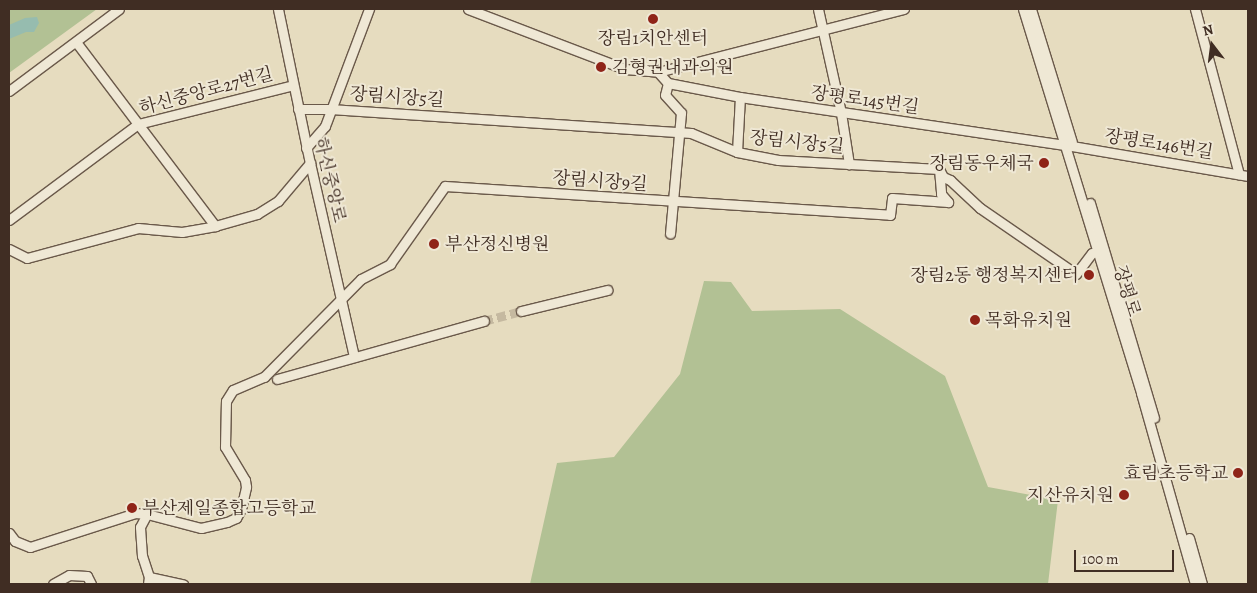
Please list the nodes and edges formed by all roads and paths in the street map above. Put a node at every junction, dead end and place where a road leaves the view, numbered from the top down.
1 (119, 9) edge
2 (278, 9) edge
3 (369, 9) edge
4 (468, 9) edge
5 (818, 9) edge
6 (904, 9) edge
7 (1023, 9) edge
8 (1031, 9) edge
9 (1195, 9) edge
10 (824, 29) junction
11 (76, 42) junction
12 (658, 72) junction
13 (668, 83) junction
14 (293, 85) junction
15 (9, 90) edge
16 (740, 97) junction
17 (298, 109) junction
18 (330, 109) junction
19 (841, 113) junction
20 (138, 124) junction
21 (678, 132) junction
22 (1069, 146) junction
23 (306, 148) junction
24 (737, 152) junction
25 (310, 163) junction
26 (849, 164) junction
27 (939, 169) junction
28 (1244, 175) edge
29 (672, 202) junction
30 (9, 220) edge
31 (215, 226) junction
32 (670, 234) dead end
33 (9, 249) edge
34 (1101, 251) junction
35 (607, 290) dead end
36 (341, 298) junction
37 (521, 311) tunnel mouth
38 (484, 321) tunnel mouth
39 (354, 357) junction
40 (277, 379) dead end
41 (147, 514) junction
42 (9, 533) edge
43 (1186, 538) junction
44 (148, 581) edge
45 (54, 584) edge
46 (91, 584) edge
47 (183, 584) edge
48 (1195, 584) edge
49 (1202, 584) edge

1 - 11 street
2 - 14 street, 하신중앙로
3 - 18 street
4 - 12 street
5 - 10 street
6 - 10 street
7 - 22 street, 장평로
8 - 22 street, 장평로
9 - 28 street
10 - 12 street
10 - 19 street
11 - 15 street
11 - 20 street
12 - 13 street
13 - 16 street, 장평로145번길
13 - 21 street
14 - 17 street, 하신중앙로
14 - 20 street, 하신중앙로27번길
16 - 19 street, 장평로145번길
16 - 24 street
17 - 18 street, 장림시장5길
17 - 23 street, 하신중앙로
18 - 21 street, 장림시장5길
18 - 23 street
19 - 22 street, 장평로145번길
19 - 26 street
20 - 30 street, 하신중앙로27번길
20 - 31 street
21 - 24 street, 장림시장5길
21 - 29 street
22 - 28 street, 장평로146번길
22 - 34 street, 장평로
23 - 25 street, 하신중앙로
24 - 26 street, 장림시장5길
25 - 31 street
25 - 36 street, 하신중앙로
26 - 27 street, 장림시장5길
27 - 29 street, 장림시장9길
27 - 34 street
29 - 32 street
29 - 36 street, 장림시장9길
31 - 33 street
34 - 43 street, 장평로
35 - 37 street
36 - 39 street, 하신중앙로
36 - 41 street
38 - 39 street
39 - 40 street
41 - 42 street
41 - 44 street
43 - 48 street, 장평로
43 - 49 street, 장평로
44 - 47 street
45 - 46 street

